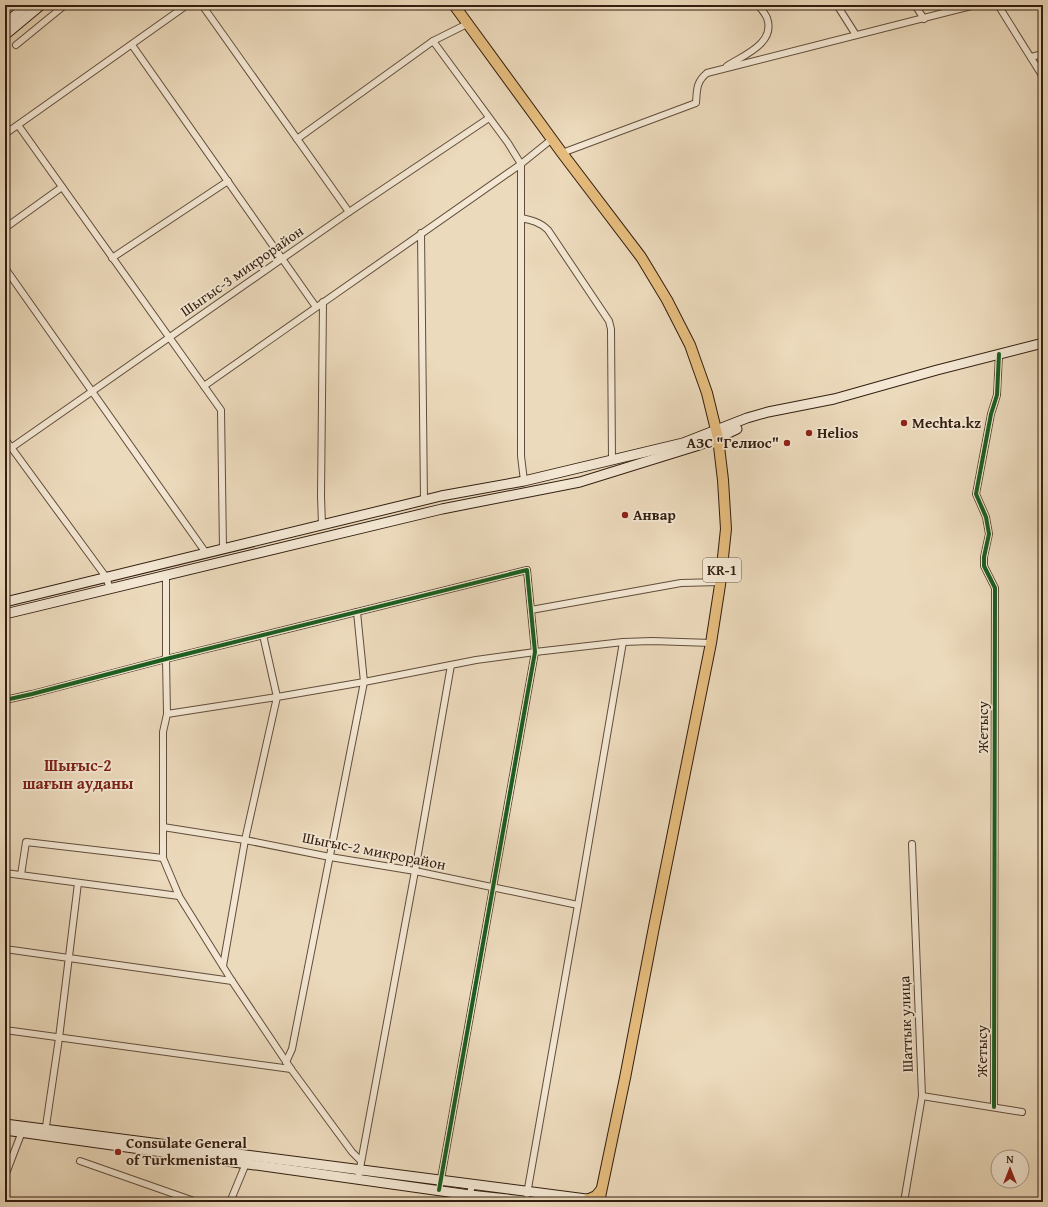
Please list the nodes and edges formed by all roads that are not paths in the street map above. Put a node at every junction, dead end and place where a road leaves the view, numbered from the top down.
1 (27, 5) edge
2 (41, 5) edge
3 (65, 5) edge
4 (187, 5) edge
5 (202, 5) edge
6 (454, 5) edge
7 (758, 5) edge
8 (837, 5) edge
9 (915, 5) edge
10 (975, 5) edge
11 (998, 5) edge
12 (924, 19) junction
13 (5, 24) edge
14 (468, 24) junction
15 (5, 35) edge
16 (856, 35) junction
17 (433, 41) junction
18 (132, 44) junction
19 (16, 45) dead end
20 (1043, 54) edge
21 (1031, 57) junction
22 (722, 69) junction
23 (1043, 77) edge
24 (489, 118) junction
25 (18, 125) junction
26 (5, 134) edge
27 (297, 139) junction
28 (552, 139) junction
29 (562, 153) junction
30 (521, 164) junction
31 (228, 181) junction
32 (62, 188) junction
33 (349, 212) junction
34 (521, 218) junction
35 (5, 228) edge
36 (421, 233) junction
37 (112, 258) junction
38 (282, 258) junction
39 (5, 268) edge
40 (323, 302) junction
41 (316, 307) junction
42 (169, 338) junction
43 (1043, 343) edge
44 (999, 354) junction
45 (204, 386) junction
46 (92, 392) junction
47 (717, 435) junction
48 (5, 439) edge
49 (11, 448) junction
50 (612, 460) junction
51 (524, 480) junction
52 (441, 496) junction
53 (424, 500) junction
54 (442, 509) junction
55 (322, 525) junction
56 (223, 549) junction
57 (206, 553) junction
58 (106, 576) junction
59 (166, 576) junction
60 (720, 582) junction
61 (110, 589) junction
62 (6, 601) edge
63 (531, 610) junction
64 (357, 612) junction
65 (5, 614) edge
66 (263, 635) junction
67 (623, 642) junction
68 (711, 643) junction
69 (535, 652) junction
70 (166, 659) junction
71 (451, 665) junction
72 (364, 682) junction
73 (276, 697) junction
74 (5, 700) edge
75 (167, 714) junction
76 (163, 827) junction
77 (245, 840) junction
78 (912, 844) dead end
79 (330, 857) junction
80 (163, 858) junction
81 (415, 871) junction
82 (5, 873) edge
83 (21, 875) junction
84 (78, 883) junction
85 (494, 888) junction
86 (179, 896) junction
87 (578, 905) junction
88 (5, 949) edge
89 (68, 958) junction
90 (223, 966) junction
91 (232, 981) junction
92 (5, 1030) edge
93 (59, 1038) junction
94 (286, 1062) junction
95 (290, 1069) junction
96 (922, 1096) junction
97 (994, 1108) junction
98 (1022, 1112) dead end
99 (5, 1124) edge
100 (23, 1129) junction
101 (5, 1130) edge
102 (45, 1133) junction
103 (247, 1160) junction
104 (80, 1161) dead end
105 (361, 1161) junction
106 (358, 1175) junction
107 (5, 1176) edge
108 (439, 1185) junction
109 (472, 1185) junction
110 (601, 1190) junction
111 (469, 1198) edge
112 (529, 1199) edge
113 (587, 1200) junction
114 (197, 1202) edge
115 (230, 1202) edge
116 (600, 1202) edge
117 (904, 1202) edge

1 - 13 main road
2 - 15 main road
3 - 19 street
4 - 18 street
5 - 27 street
6 - 14 main road, KR-1
7 - 22 street
8 - 16 street
9 - 12 street
10 - 12 street
11 - 21 street
12 - 16 street
14 - 17 street
14 - 28 main road, KR-1
16 - 22 street
17 - 24 street
17 - 27 street
18 - 25 street
18 - 31 street
20 - 21 street
21 - 23 street
22 - 29 street
24 - 30 street
24 - 33 street, Шыгыс-3 микрорайон
25 - 26 street
25 - 32 street
27 - 33 street
28 - 29 main road, KR-1
28 - 30 street
29 - 47 main road, KR-1
30 - 34 street
30 - 36 street
31 - 37 street
31 - 38 street
32 - 35 street
32 - 37 street
33 - 38 street, Шыгыс-3 микрорайон
34 - 50 street
34 - 51 street
36 - 40 street
36 - 53 street
37 - 42 street
38 - 41 street
38 - 42 street, Шыгыс-3 микрорайон
39 - 46 street
40 - 41 street
40 - 55 street
41 - 45 street
42 - 45 street
42 - 46 street, Шыгыс-3 микрорайон
43 - 44 main road
44 - 47 main road
44 - 97 street, Жетысу
45 - 56 street
46 - 49 street, Шыгыс-3 микрорайон
46 - 57 street
47 - 50 main road
47 - 54 main road
47 - 60 main road, KR-1
48 - 49 street
49 - 58 street
50 - 51 main road
51 - 52 main road
52 - 53 main road
52 - 54 main road
53 - 55 main road
54 - 59 main road
55 - 56 main road
56 - 57 main road
57 - 58 main road
58 - 61 street
58 - 62 main road
59 - 61 main road
59 - 70 street
60 - 63 street
60 - 68 main road, KR-1
61 - 65 main road
63 - 64 street
63 - 69 street
64 - 66 street
64 - 72 street
66 - 70 street
66 - 73 street
67 - 68 street
67 - 69 street
67 - 87 street
68 - 110 main road, KR-1
69 - 71 street
69 - 85 street
70 - 74 street
70 - 75 street
71 - 72 street
71 - 81 street
72 - 73 street
72 - 79 street
73 - 75 street
73 - 77 street
75 - 76 street
76 - 77 street, Шыгыс-2 микрорайон
76 - 80 street
77 - 79 street, Шыгыс-2 микрорайон
77 - 90 street
78 - 96 street, Шаттык улица
79 - 81 street, Шыгыс-2 микрорайон
79 - 94 street
80 - 83 street
80 - 86 street
81 - 85 street, Шыгыс-2 микрорайон
81 - 105 street
82 - 83 street
83 - 84 street
84 - 86 street
84 - 89 street
85 - 87 street, Шыгыс-2 микрорайон
85 - 108 street
86 - 90 street
87 - 112 street
88 - 89 street
89 - 91 street
89 - 93 street
90 - 91 street
91 - 94 street
92 - 93 street
93 - 95 street
93 - 102 street
94 - 95 street
95 - 105 street
96 - 97 street
96 - 117 street, Шаттык улица
97 - 98 street
99 - 100 main road
100 - 101 main road
100 - 102 main road
100 - 107 street
102 - 103 main road
103 - 106 main road
103 - 115 street
104 - 114 street
105 - 106 street
106 - 108 main road
108 - 109 main road
108 - 111 main road
109 - 111 street
109 - 112 main road
110 - 113 main road
110 - 116 main road, KR-1
111 - 112 main road
112 - 113 main road
113 - 116 main road

